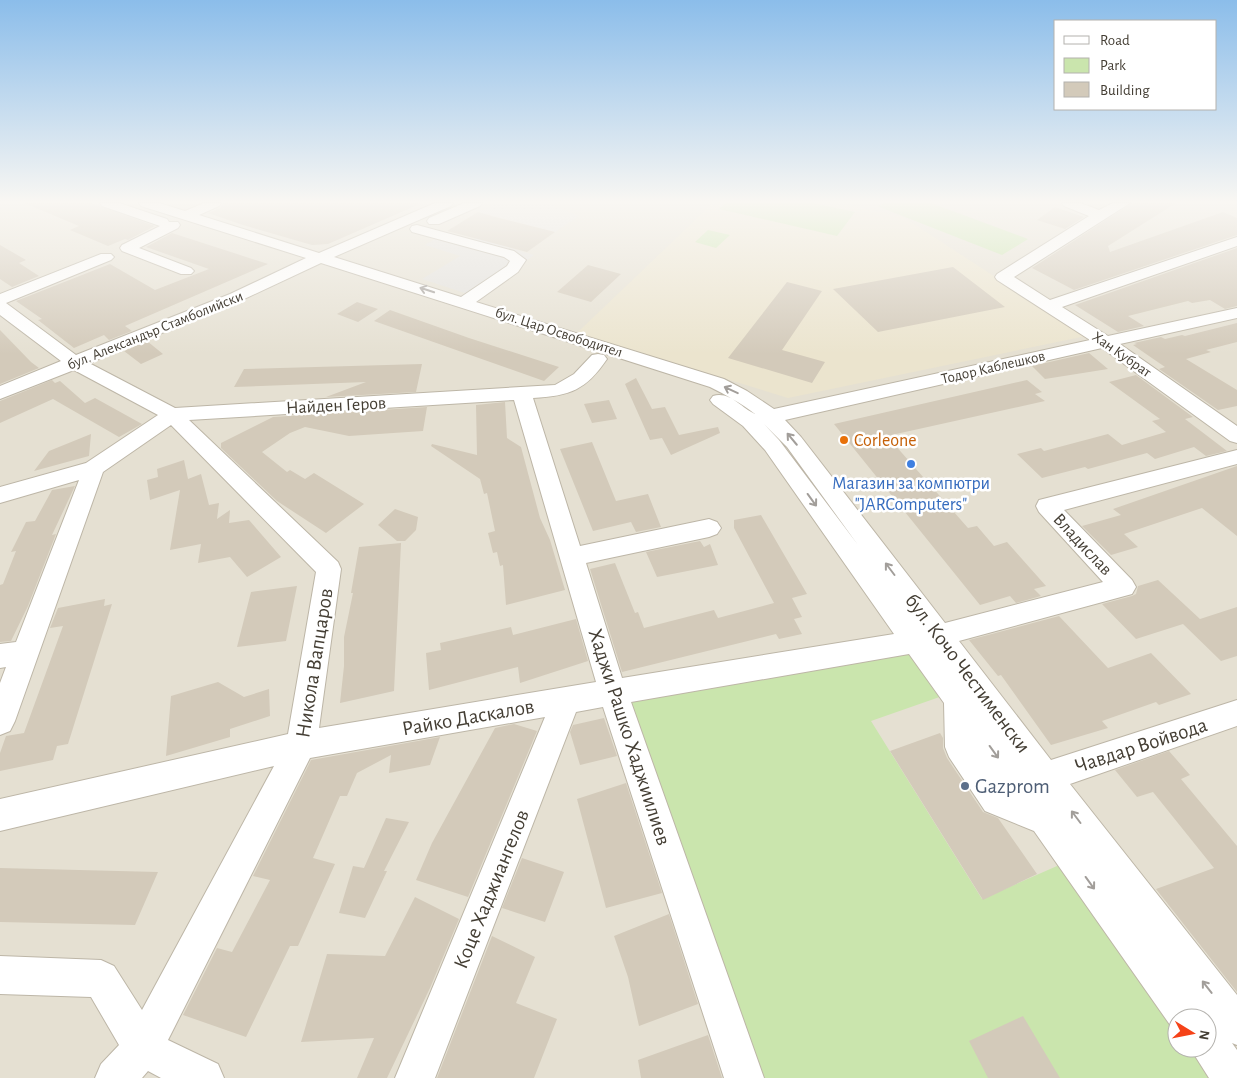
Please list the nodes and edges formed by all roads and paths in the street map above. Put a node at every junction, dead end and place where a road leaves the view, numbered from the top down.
1 (141, 253) edge
2 (264, 253) edge
3 (291, 253) edge
4 (341, 253) edge
5 (362, 253) edge
6 (506, 253) edge
7 (1040, 253) edge
8 (1201, 253) edge
9 (106, 257) dead end
10 (340, 263) junction
11 (322, 264) junction
12 (303, 265) junction
13 (186, 271) dead end
14 (236, 297) junction
15 (0, 300) edge
16 (464, 302) junction
17 (1049, 306) junction
18 (0, 307) edge
19 (1237, 313) edge
20 (1105, 342) junction
21 (598, 359) junction
22 (75, 363) junction
23 (0, 393) edge
24 (522, 394) junction
25 (172, 415) junction
26 (761, 418) junction
27 (1237, 436) edge
28 (1237, 457) edge
29 (94, 468) junction
30 (0, 495) edge
31 (709, 528) dead end
32 (572, 557) junction
33 (927, 639) junction
34 (13, 654) edge
35 (613, 693) junction
36 (566, 701) junction
37 (1237, 713) edge
38 (0, 721) edge
39 (301, 745) junction
40 (1045, 777) junction
41 (0, 815) edge
42 (0, 975) edge
43 (1182, 1008) edge
44 (1237, 1026) edge
45 (143, 1048) junction
46 (1217, 1056) edge
47 (115, 1078) edge
48 (204, 1078) edge
49 (415, 1078) edge
50 (744, 1078) edge
51 (1233, 1078) edge

1 - 13 street
2 - 12 street
3 - 11 street, бул. Цар Освободител
4 - 11 street
5 - 10 street
6 - 16 street
7 - 17 street, Хан Кубрат
8 - 17 street
9 - 15 street
10 - 11 street
16 -> 10 street, бул. Цар Освободител
11 - 12 street
11 - 14 street
11 - 21 street, бул. Цар Освободител
12 - 14 street, бул. Александър Стамболийски
14 - 22 street, бул. Александър Стамболийски
26 -> 16 street, бул. Цар Освободител
17 - 20 street, Хан Кубрат
18 - 22 street
19 - 20 street, Тодор Каблешков
20 - 26 street, Тодор Каблешков
20 - 27 street, Хан Кубрат
21 - 24 street, Найден Геров
21 - 26 street, бул. Цар Освободител
22 - 23 street, бул. Александър Стамболийски
22 - 25 street
24 - 25 street, Найден Геров
24 - 32 street, Хаджи Рашко Хаджиилиев
25 - 29 street
25 - 39 street, Никола Вапцаров
26 - 33 street, бул. Кочо Честименски
28 - 33 street, Владислав
29 - 30 street
29 - 34 street
31 - 32 street
32 - 35 street, Хаджи Рашко Хаджиилиев
33 - 35 street, Райко Даскалов
33 - 40 street, бул. Кочо Честименски
33 -> 43 street, бул. Кочо Честименски
34 - 38 street
35 - 36 street, Райко Даскалов
35 - 50 street, Хаджи Рашко Хаджиилиев
36 - 39 street, Райко Даскалов
36 - 49 street, Коце Хаджиангелов
37 - 40 street, Чавдар Войвода
39 - 41 street, Райко Даскалов
39 - 45 street, Никола Вапцаров
44 -> 40 street, бул. Кочо Честименски
42 - 45 street
45 - 47 street, Никола Вапцаров
45 - 48 street
46 - 51 street

